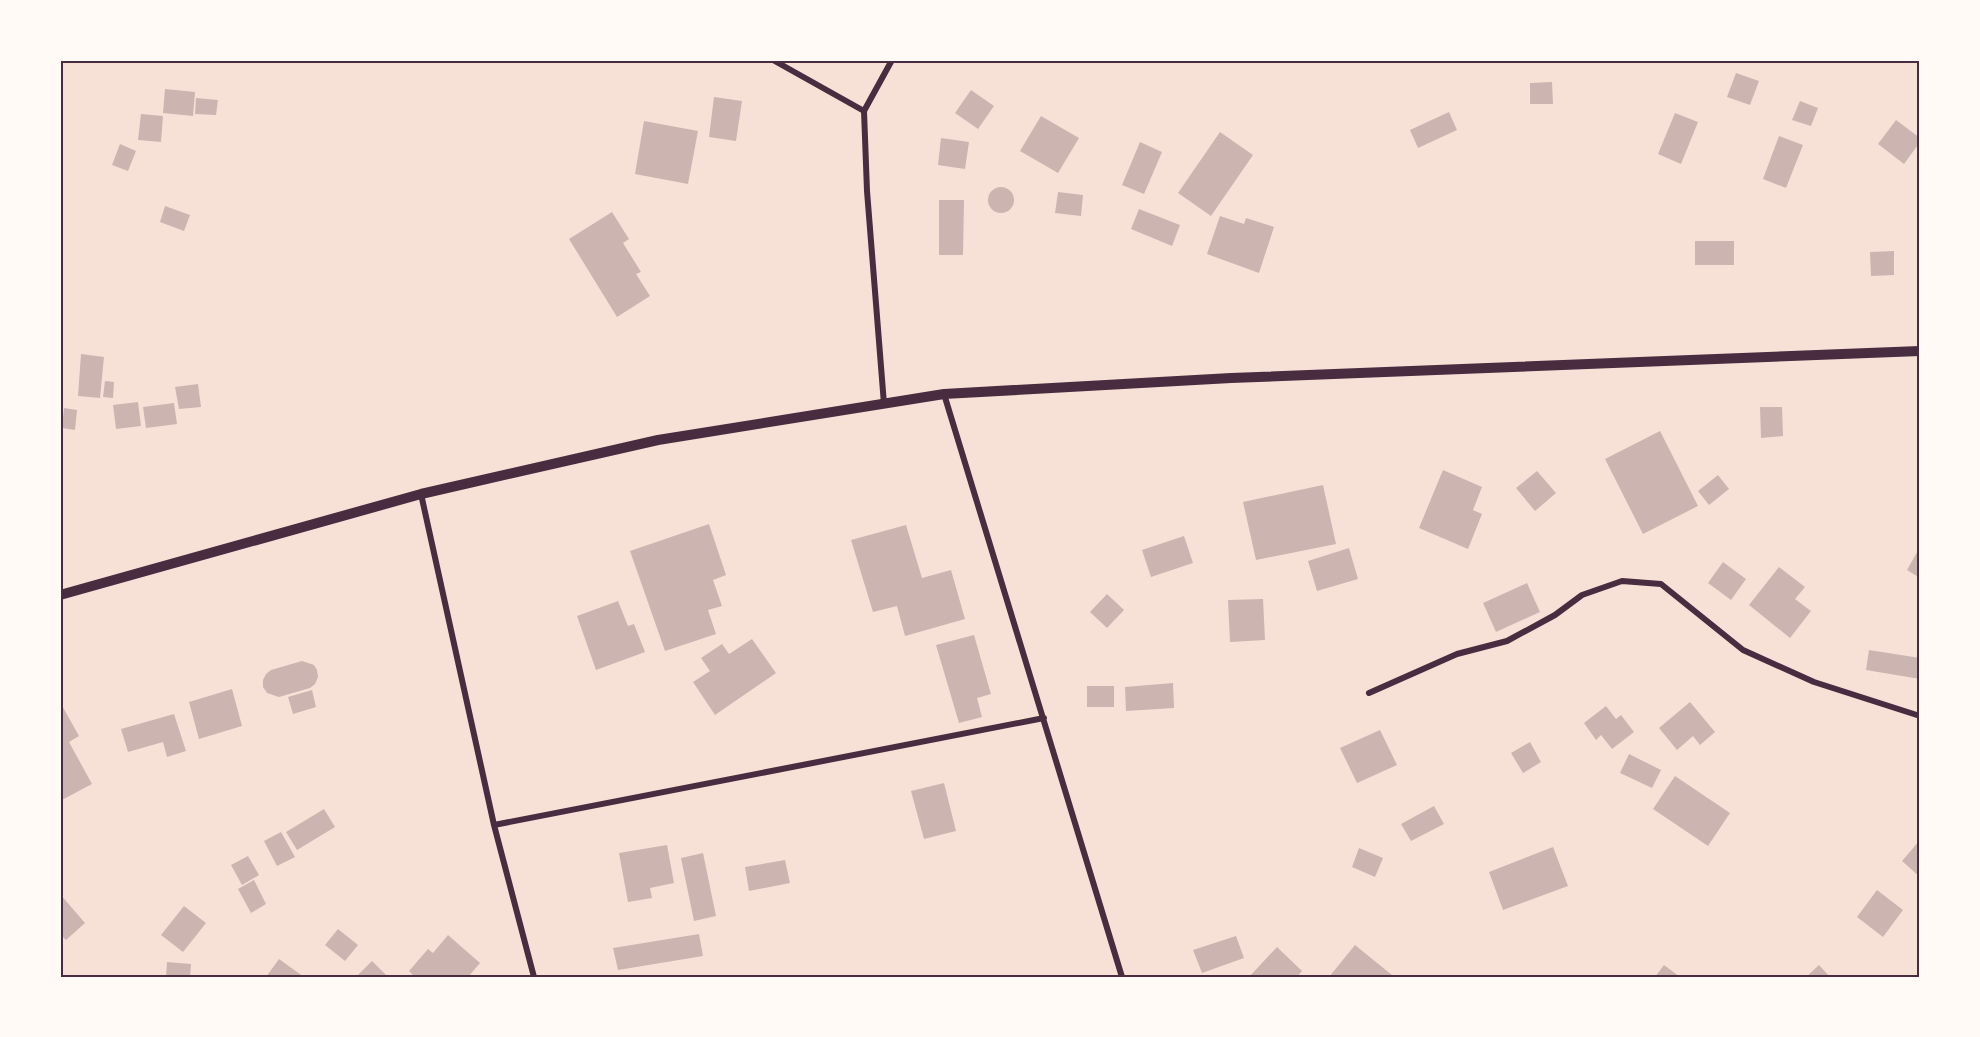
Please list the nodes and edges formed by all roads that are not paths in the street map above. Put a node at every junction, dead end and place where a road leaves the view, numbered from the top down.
1 (773, 60) edge
2 (892, 60) edge
3 (864, 111) junction
4 (1920, 351) edge
5 (944, 394) junction
6 (884, 404) junction
7 (421, 494) junction
8 (60, 594) edge
9 (1369, 693) dead end
10 (1920, 717) edge
11 (1044, 718) junction
12 (494, 825) junction
13 (534, 977) edge
14 (1122, 977) edge

1 - 3 street
2 - 3 street
3 - 6 street
4 - 5 street
5 - 6 street
5 - 11 street
6 - 7 street
7 - 8 street
7 - 12 street
9 - 10 street
11 - 12 street
11 - 14 street
12 - 13 street

